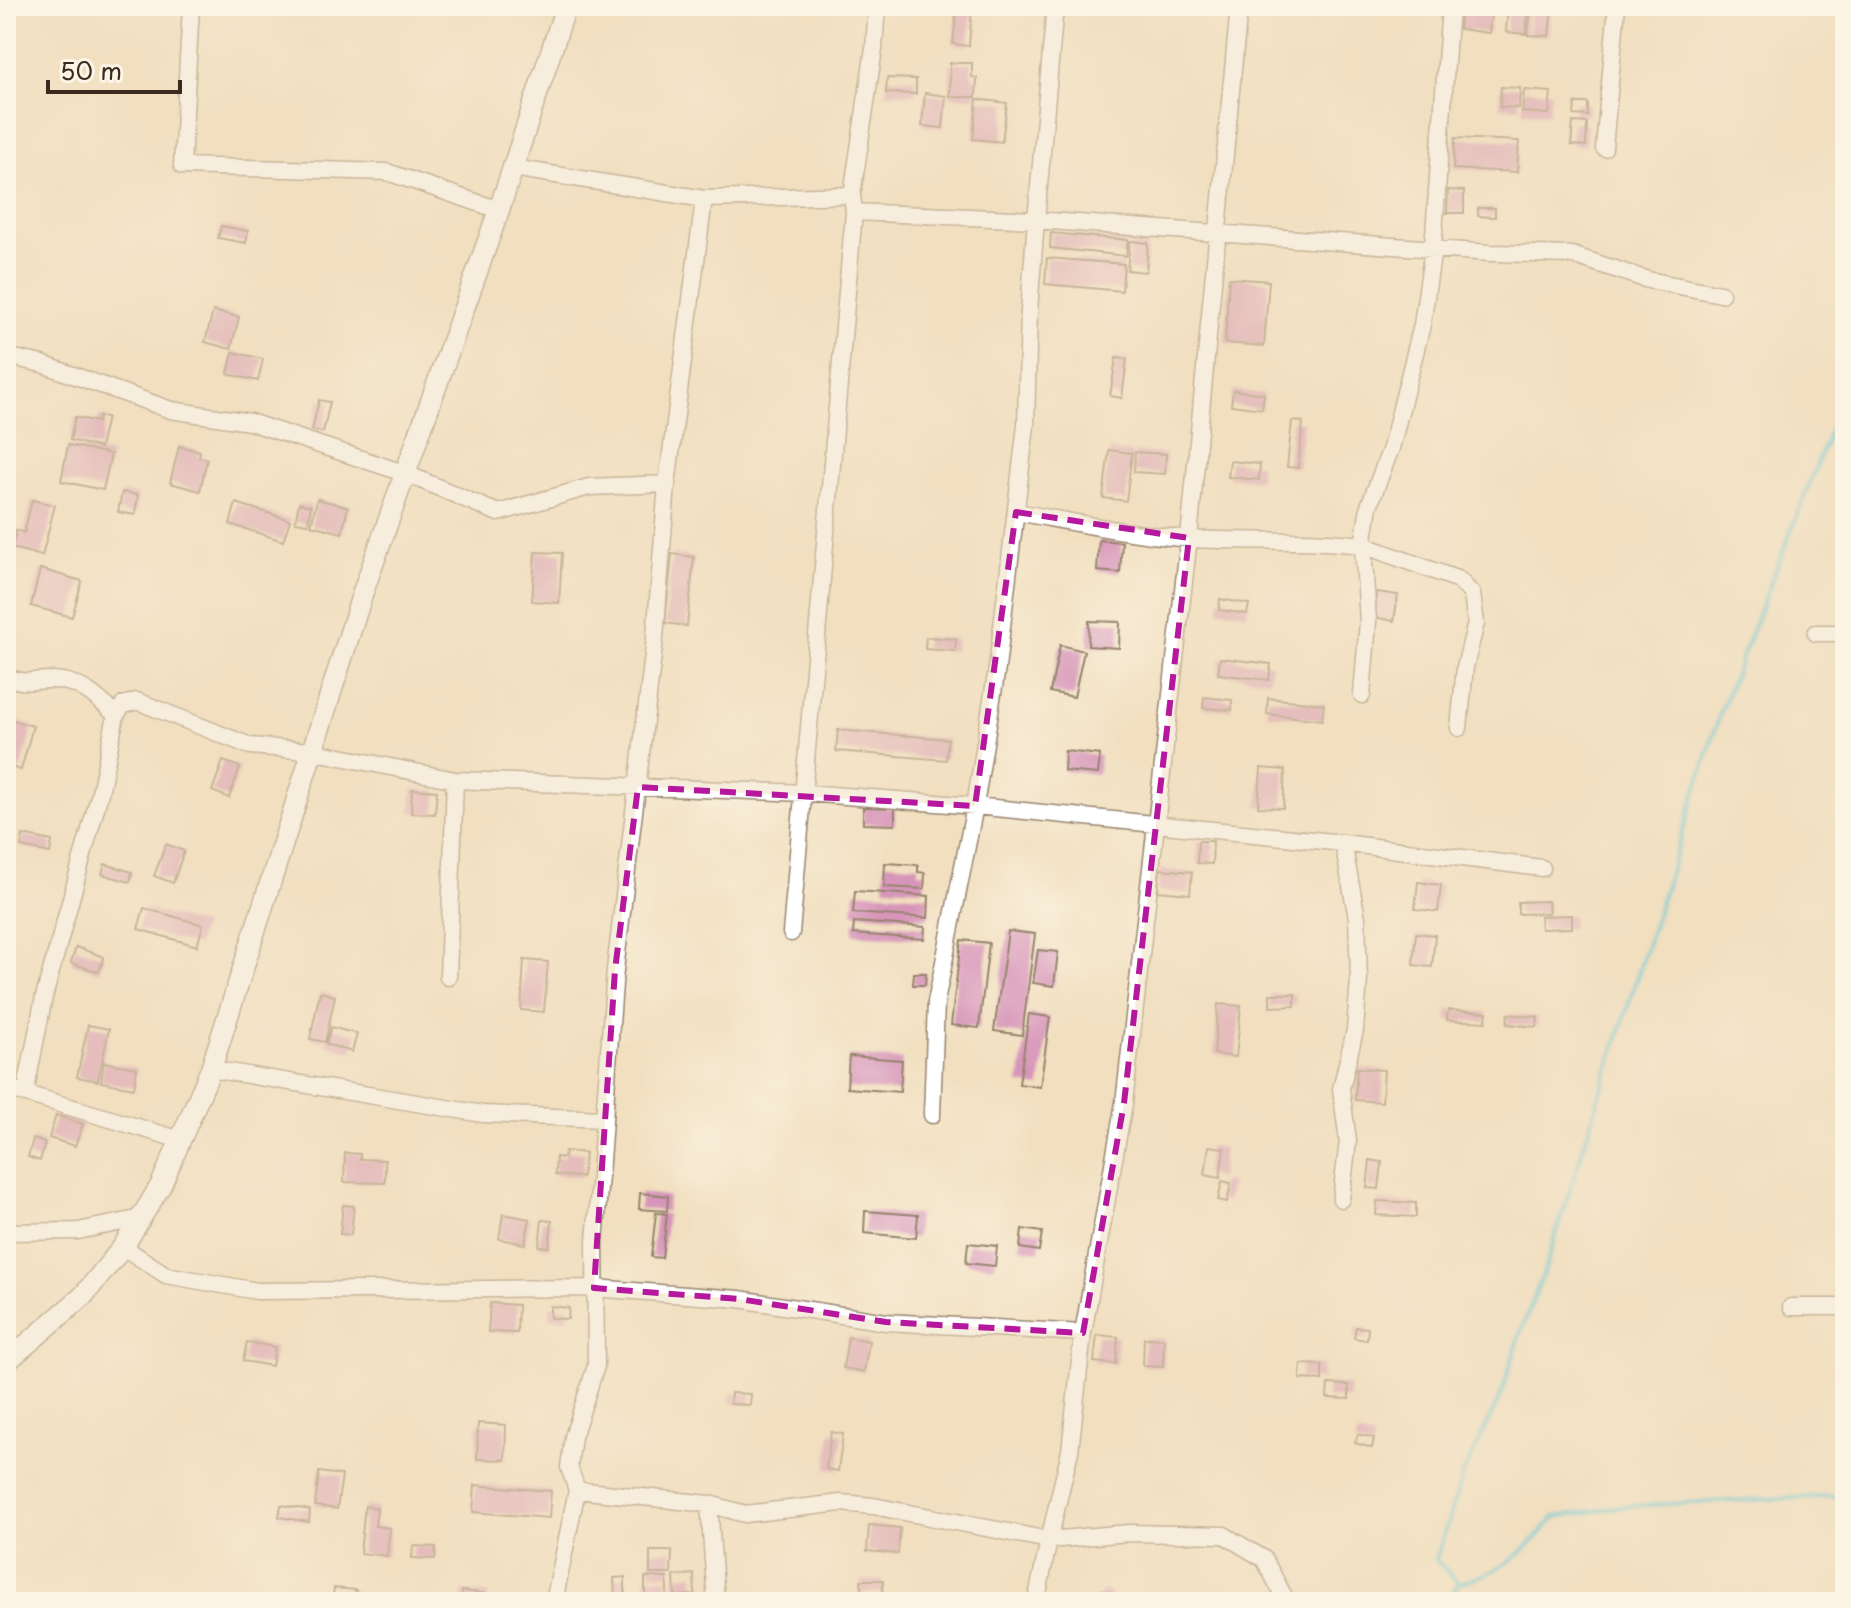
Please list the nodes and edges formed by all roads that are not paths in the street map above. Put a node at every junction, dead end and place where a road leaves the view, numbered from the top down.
1 (11, 6) edge
2 (191, 6) edge
3 (566, 6) edge
4 (877, 6) edge
5 (1055, 6) edge
6 (1239, 6) edge
7 (1450, 6) edge
8 (1617, 6) edge
9 (6, 11) edge
10 (1604, 148) dead end
11 (513, 168) junction
12 (704, 199) junction
13 (853, 203) junction
14 (499, 210) junction
15 (1036, 220) junction
16 (1220, 232) junction
17 (1433, 248) junction
18 (1721, 294) dead end
19 (6, 356) edge
20 (407, 474) junction
21 (667, 484) junction
22 (1016, 512) junction
23 (1189, 538) junction
24 (1363, 545) junction
25 (1816, 633) dead end
26 (1845, 633) edge
27 (6, 676) edge
28 (1362, 695) dead end
29 (116, 715) junction
30 (1459, 728) dead end
31 (311, 751) junction
32 (455, 780) junction
33 (638, 787) junction
34 (806, 793) junction
35 (975, 806) junction
36 (1159, 824) junction
37 (1343, 843) junction
38 (1542, 868) dead end
39 (791, 933) dead end
40 (448, 977) dead end
41 (211, 1069) junction
42 (6, 1088) edge
43 (25, 1094) junction
44 (932, 1115) dead end
45 (604, 1119) junction
46 (181, 1140) junction
47 (1341, 1199) dead end
48 (142, 1218) junction
49 (6, 1232) edge
50 (123, 1247) junction
51 (594, 1288) junction
52 (1791, 1307) dead end
53 (1845, 1307) edge
54 (1083, 1333) junction
55 (6, 1362) edge
56 (577, 1490) junction
57 (709, 1504) junction
58 (1049, 1540) junction
59 (554, 1602) edge
60 (716, 1602) edge
61 (1036, 1602) edge
62 (1287, 1602) edge

1 - 9 street
2 - 14 street
3 - 11 street
4 - 13 street
5 - 15 street
6 - 16 street
7 - 17 street
8 - 10 street
11 - 12 street
11 - 14 street
12 - 13 street
12 - 21 street
13 - 15 street
13 - 34 street
14 - 20 street
15 - 16 street
15 - 22 street
16 - 17 street
16 - 23 street
17 - 18 street
17 - 24 street
19 - 20 street
20 - 21 street
20 - 31 street
21 - 33 street
22 - 23 street
22 - 35 street
23 - 24 street
23 - 36 street
24 - 28 street
24 - 30 street
25 - 26 street
27 - 29 street
29 - 31 street
29 - 43 street
31 - 32 street
31 - 41 street
32 - 33 street
32 - 40 street
33 - 34 street
33 - 45 street
34 - 35 street
34 - 39 street
35 - 36 street
35 - 44 street
36 - 37 street
36 - 54 street
37 - 38 street
37 - 47 street
41 - 45 street
41 - 46 street
42 - 43 street
43 - 46 street
45 - 51 street
46 - 48 street
48 - 49 street
48 - 50 street
50 - 51 street
50 - 55 street
51 - 54 street
51 - 56 street
52 - 53 street
54 - 58 street
56 - 57 street
56 - 59 street
57 - 58 street
57 - 60 street
58 - 61 street
58 - 62 street

